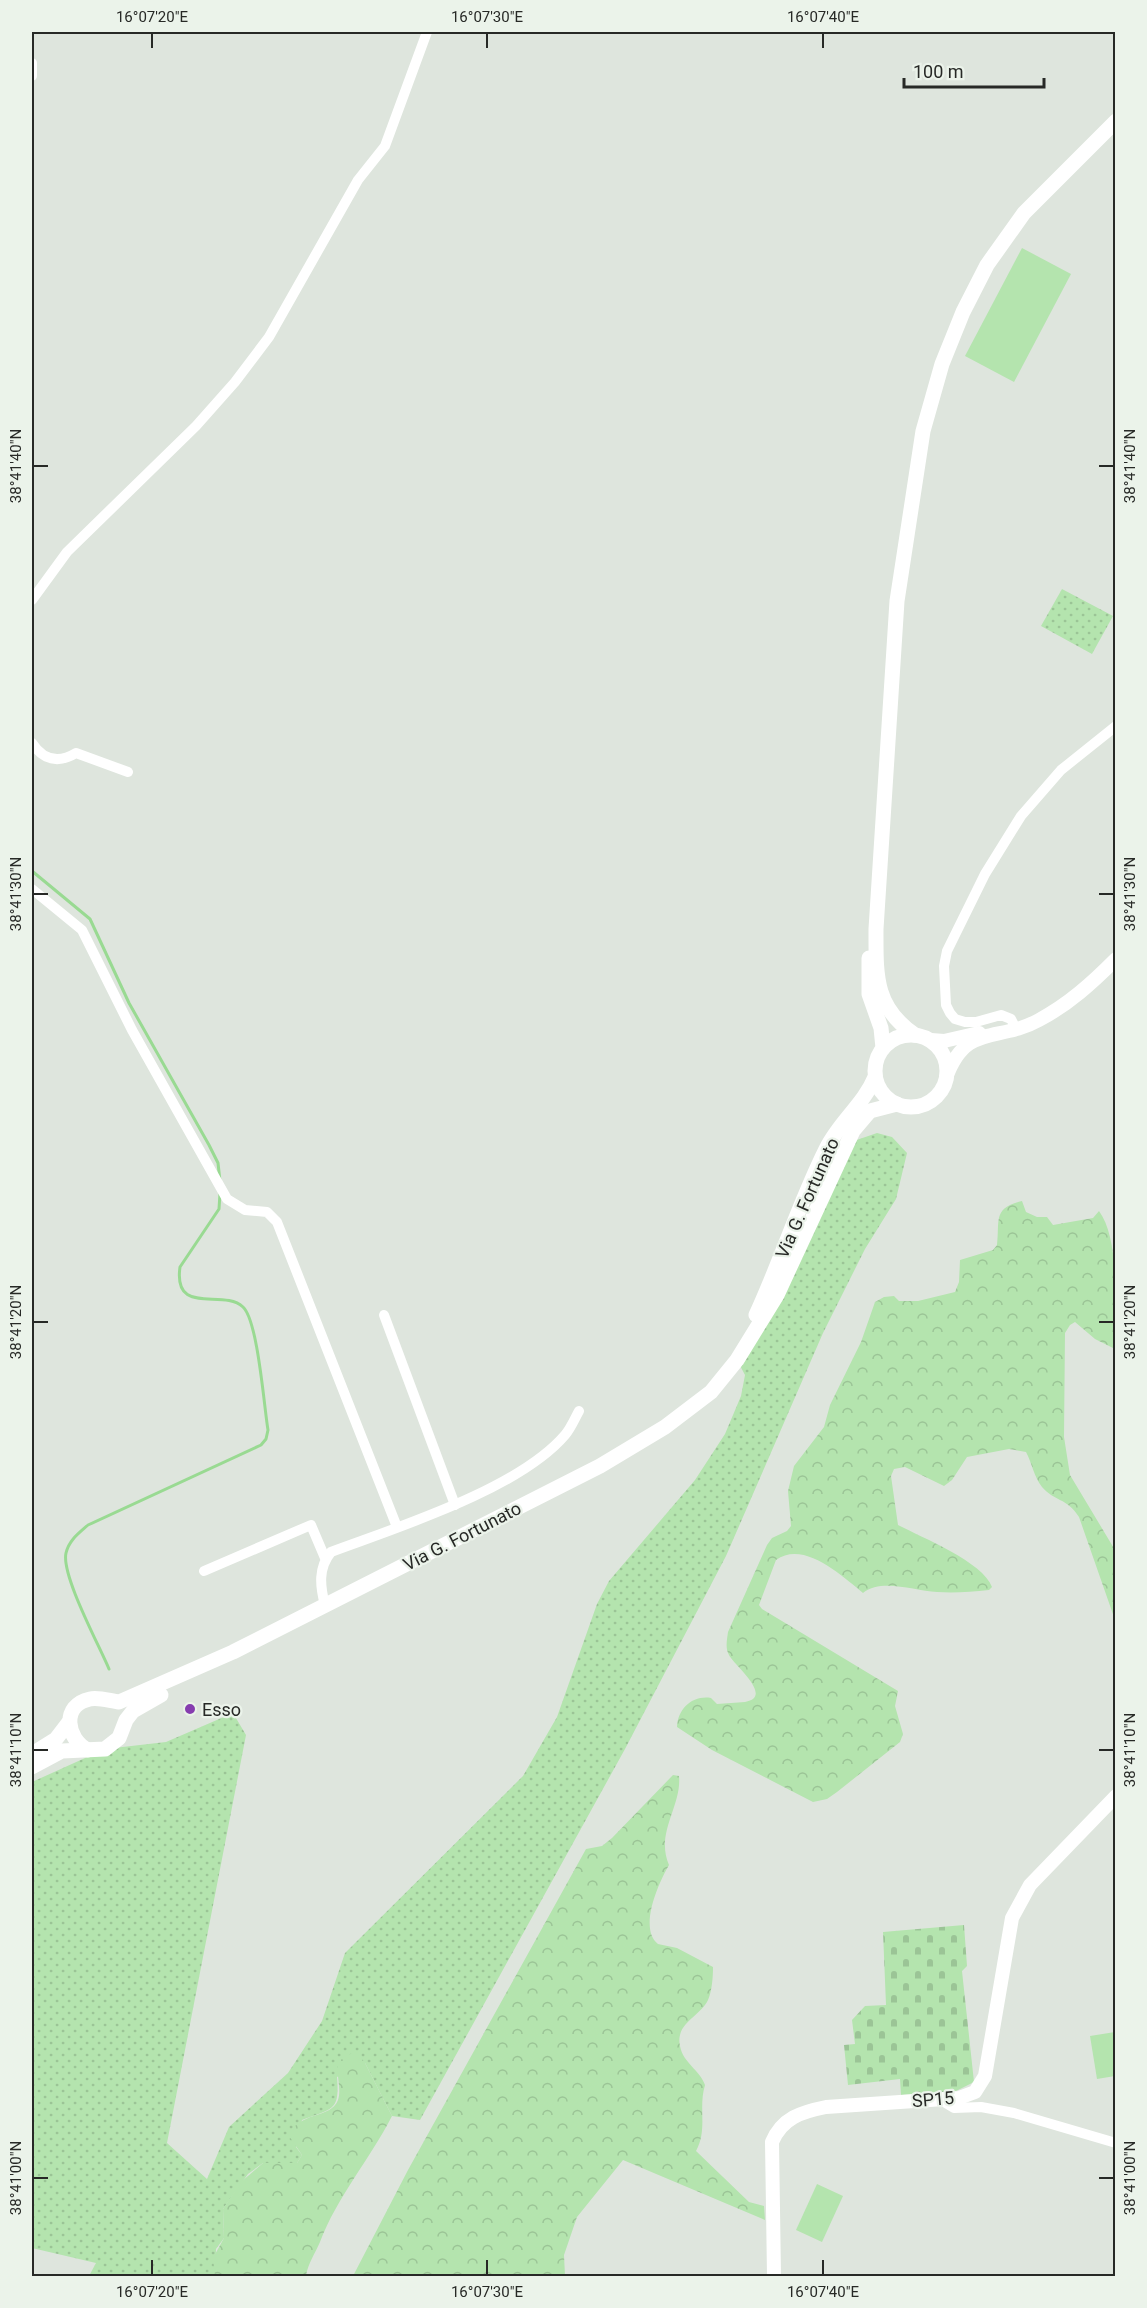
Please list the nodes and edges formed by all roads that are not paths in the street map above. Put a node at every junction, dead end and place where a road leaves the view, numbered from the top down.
1 (427, 32) edge
2 (32, 63) edge
3 (32, 76) edge
4 (1116, 121) edge
5 (32, 600) edge
6 (1116, 726) edge
7 (32, 743) edge
8 (128, 772) dead end
9 (32, 889) edge
10 (876, 929) junction
11 (1116, 959) edge
12 (1016, 1029) junction
13 (1002, 1032) junction
14 (915, 1035) junction
15 (931, 1040) junction
16 (883, 1048) junction
17 (875, 1077) junction
18 (946, 1078) junction
19 (897, 1104) junction
20 (384, 1315) dead end
21 (579, 1411) dead end
22 (686, 1412) junction
23 (456, 1505) junction
24 (397, 1527) junction
25 (326, 1558) junction
26 (204, 1571) dead end
27 (325, 1605) junction
28 (233, 1652) junction
29 (107, 1701) junction
30 (69, 1722) junction
31 (122, 1729) junction
32 (88, 1750) junction
33 (32, 1754) edge
34 (32, 1767) edge
35 (1116, 1796) edge
36 (939, 2099) junction
37 (1116, 2143) edge
38 (774, 2277) edge

1 - 5 street
2 - 3 street
4 - 10 main road
6 - 12 street
7 - 8 street
9 - 24 street
10 - 14 main road
10 - 16 main road
11 - 12 street
12 - 13 street
13 - 15 street
13 - 18 street
14 - 15 main road
14 - 16 main road
15 - 18 main road
16 - 17 main road
17 - 19 main road
17 - 22 main road, Via G. Fortunato
18 - 19 main road
19 - 22 main road, Via G. Fortunato
20 - 23 street
21 - 23 street
22 - 27 main road, Via G. Fortunato
23 - 24 street
24 - 25 street
25 - 26 street
25 - 27 street
27 - 28 main road, Via G. Fortunato
28 - 29 main road
28 - 31 main road
29 - 30 main road
29 - 31 main road
30 - 32 main road
30 - 33 main road
31 - 32 main road
32 - 34 main road
35 - 36 street, SP15
36 - 37 street
36 - 38 street, SP15

